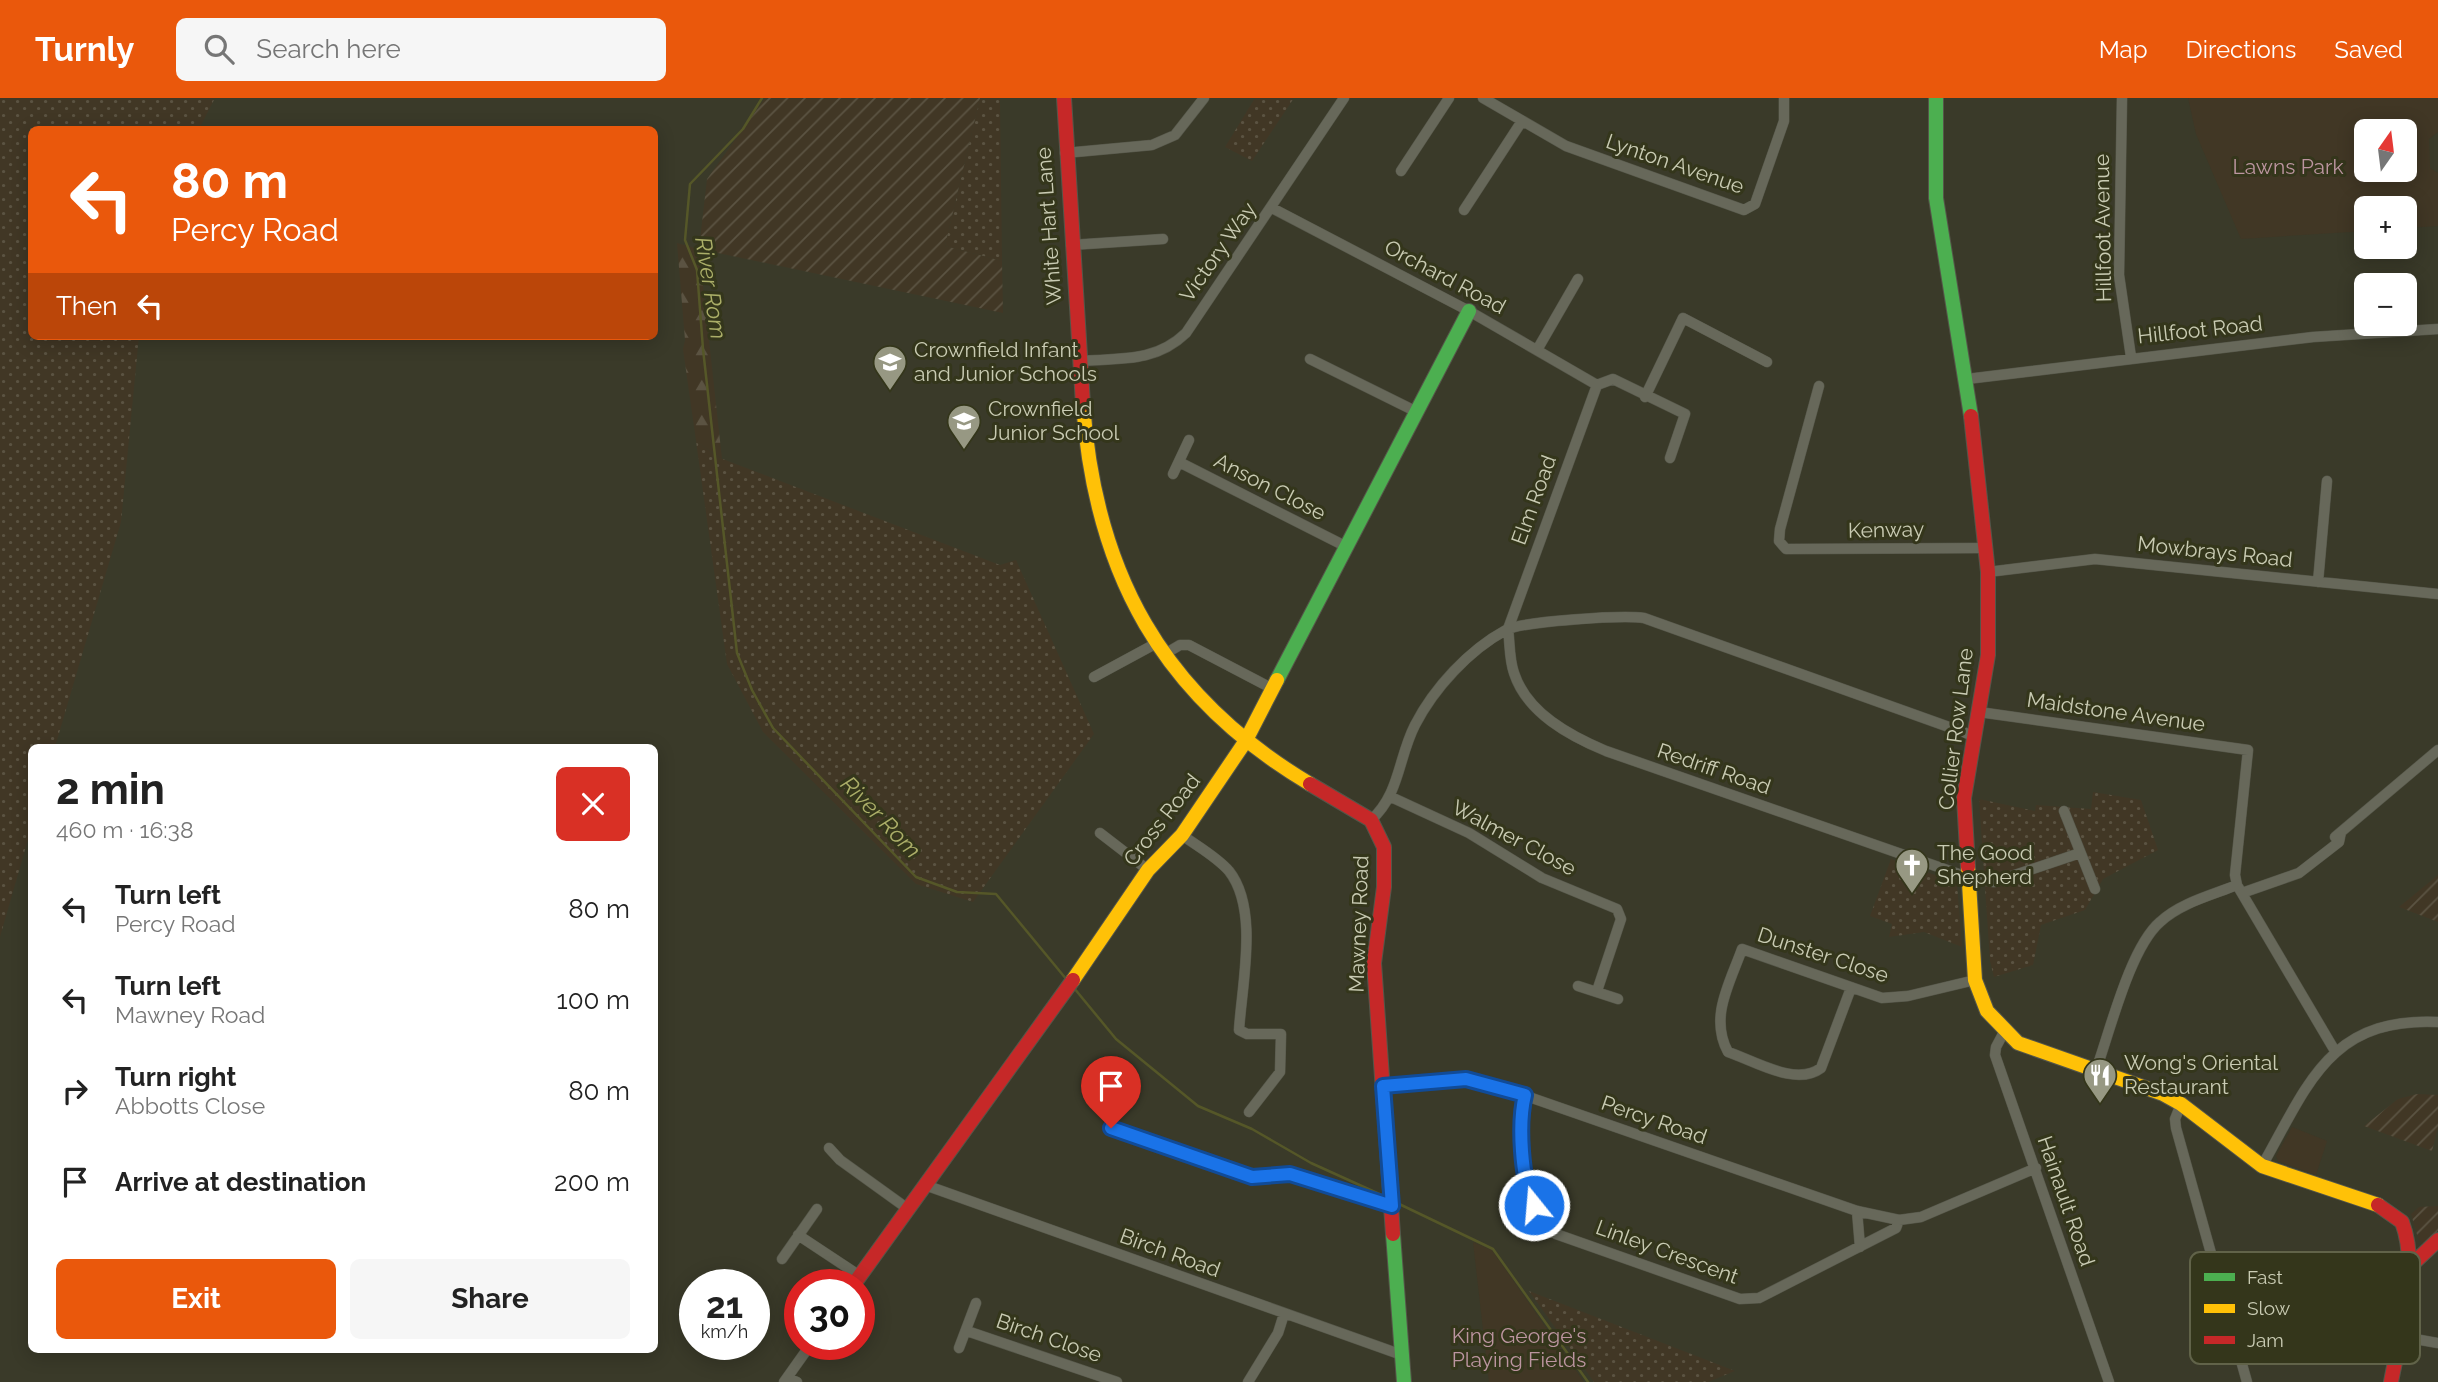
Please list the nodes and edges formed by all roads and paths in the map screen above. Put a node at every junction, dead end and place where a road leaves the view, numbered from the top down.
1 (1065, 98) edge
2 (1204, 98) edge
3 (1344, 98) edge
4 (1449, 98) edge
5 (1483, 98) edge
6 (1784, 98) edge
7 (1936, 98) edge
8 (2122, 98) edge
9 (1522, 121) junction
10 (1065, 153) junction
11 (1401, 171) dead end
12 (1272, 208) junction
13 (1464, 210) dead end
14 (1163, 239) dead end
15 (1071, 245) junction
16 (1578, 279) dead end
17 (1469, 311) junction
18 (2438, 330) edge
19 (1537, 350) junction
20 (2131, 357) junction
21 (1310, 359) dead end
22 (1079, 361) junction
23 (1767, 362) dead end
24 (1967, 379) junction
25 (1597, 385) junction
26 (1819, 386) dead end
27 (1645, 397) junction
28 (1415, 411) junction
29 (1189, 440) dead end
30 (1670, 458) dead end
31 (1179, 463) junction
32 (1173, 474) dead end
33 (2327, 481) dead end
34 (1345, 546) junction
35 (1987, 548) junction
36 (1988, 572) junction
37 (2318, 582) junction
38 (2438, 594) edge
39 (1508, 629) junction
40 (1159, 649) junction
41 (1094, 677) dead end
42 (1273, 689) junction
43 (1979, 712) junction
44 (1974, 736) junction
45 (1245, 742) junction
46 (2438, 750) edge
47 (1391, 797) junction
48 (2064, 811) dead end
49 (1371, 820) junction
50 (1100, 833) dead end
51 (1182, 835) junction
52 (2080, 853) junction
53 (1148, 870) junction
54 (1970, 878) junction
55 (2095, 889) dead end
56 (2240, 889) junction
57 (1975, 980) junction
58 (1578, 986) dead end
59 (1851, 988) junction
60 (1597, 991) junction
61 (1618, 999) dead end
62 (2438, 1022) edge
63 (2004, 1032) junction
64 (2335, 1051) junction
65 (2096, 1070) junction
66 (1383, 1086) junction
67 (1525, 1095) junction
68 (2181, 1104) junction
69 (1249, 1112) dead end
70 (1111, 1128) dead end
71 (829, 1148) dead end
72 (2262, 1166) junction
73 (2036, 1168) junction
74 (925, 1185) junction
75 (1391, 1200) junction
76 (817, 1209) dead end
77 (908, 1209) junction
78 (1857, 1211) junction
79 (1904, 1219) junction
80 (798, 1236) junction
81 (2438, 1240) edge
82 (1860, 1247) junction
83 (2211, 1252) edge
84 (2407, 1252) edge
85 (2420, 1257) edge
86 (782, 1259) dead end
87 (842, 1269) edge
88 (865, 1269) edge
89 (976, 1303) dead end
90 (1284, 1314) junction
91 (967, 1331) junction
92 (2420, 1340) edge
93 (2438, 1343) edge
94 (959, 1348) dead end
95 (1402, 1355) junction
96 (801, 1360) edge
97 (2242, 1364) edge
98 (2394, 1364) edge
99 (789, 1381) edge
100 (1117, 1382) edge
101 (1248, 1382) edge
102 (1404, 1382) edge
103 (2109, 1382) edge
104 (2247, 1382) edge
105 (2391, 1382) edge

1 - 10 street, White Hart Lane
2 - 10 street
3 - 12 street, Victory Way
4 - 11 street
5 - 9 street, Lynton Avenue
6 - 9 street, Lynton Avenue
7 - 24 street, Collier Row Lane
8 - 20 street, Hillfoot Avenue
9 - 13 street
10 - 15 street, White Hart Lane
12 - 17 street, Orchard Road
12 - 22 street, Victory Way
14 - 15 street
15 - 22 street, White Hart Lane
16 - 19 street
17 - 19 street, Orchard Road
17 - 28 street, Cross Road
18 - 20 street, Hillfoot Road
19 - 25 street, Orchard Road
20 - 24 street, Hillfoot Road
21 - 28 street
22 - 40 street, White Hart Lane
23 - 27 street
24 - 35 street, Collier Row Lane
25 - 27 street
25 - 39 street, Elm Road
26 - 35 street, Kenway
27 - 30 street
28 - 34 street, Cross Road
29 - 31 street
31 - 32 street
31 - 34 street, Anson Close
33 - 37 street
34 - 42 street, Cross Road
35 - 36 street, Collier Row Lane
36 - 37 street, Mowbrays Road
36 - 43 street, Collier Row Lane
37 - 38 street, Mowbrays Road
39 - 44 street
39 - 47 street
39 - 54 street, Redriff Road
40 - 41 street
40 - 42 street
40 - 45 street, White Hart Lane
42 - 45 street, Cross Road
43 - 44 street, Collier Row Lane
43 - 56 street, Maidstone Avenue
44 - 54 street, Collier Row Lane
45 - 49 street, White Hart Lane
45 - 51 street, Cross Road
46 - 56 street
47 - 49 street
47 - 60 street, Walmer Close
48 - 52 street
49 - 66 street, Mawney Road
50 - 53 street
51 - 53 street, Cross Road
51 - 69 street
52 - 54 street, Redriff Road
52 - 55 street
53 - 74 street, Cross Road
54 - 57 street, Collier Row Lane
56 - 64 street
56 - 65 street
57 - 59 street, Dunster Close
57 - 63 street, Collier Row Lane
58 - 60 street
59 - 59 street, Dunster Close
60 - 61 street
62 - 64 street
63 - 65 street, Collier Row Lane
63 - 73 street, Hainault Road
64 - 72 street
65 - 68 street, Collier Row Lane
66 - 67 street, Percy Road
66 - 75 street, Mawney Road
67 - 78 street, Percy Road
67 - 82 street, Linley Crescent
68 - 72 street, Collier Row Lane
68 - 83 street
70 - 75 street
71 - 77 street
72 - 84 street, Collier Row Lane
73 - 79 street, Linley Crescent
73 - 103 street, Hainault Road
74 - 77 street, Cross Road
74 - 90 street, Birch Road
75 - 95 street, Mawney Road
76 - 80 street
77 - 88 street, Cross Road
78 - 79 street, Percy Road
78 - 82 street
79 - 82 street, Linley Crescent
80 - 86 street
80 - 87 street
81 - 85 street
89 - 91 street, Birch Close
90 - 95 street, Birch Road
90 - 101 street
91 - 94 street, Birch Close
91 - 100 street, Birch Close
92 - 93 street
95 - 102 street, Mawney Road
96 - 99 street
97 - 104 street
98 - 105 street, Collier Row Lane

